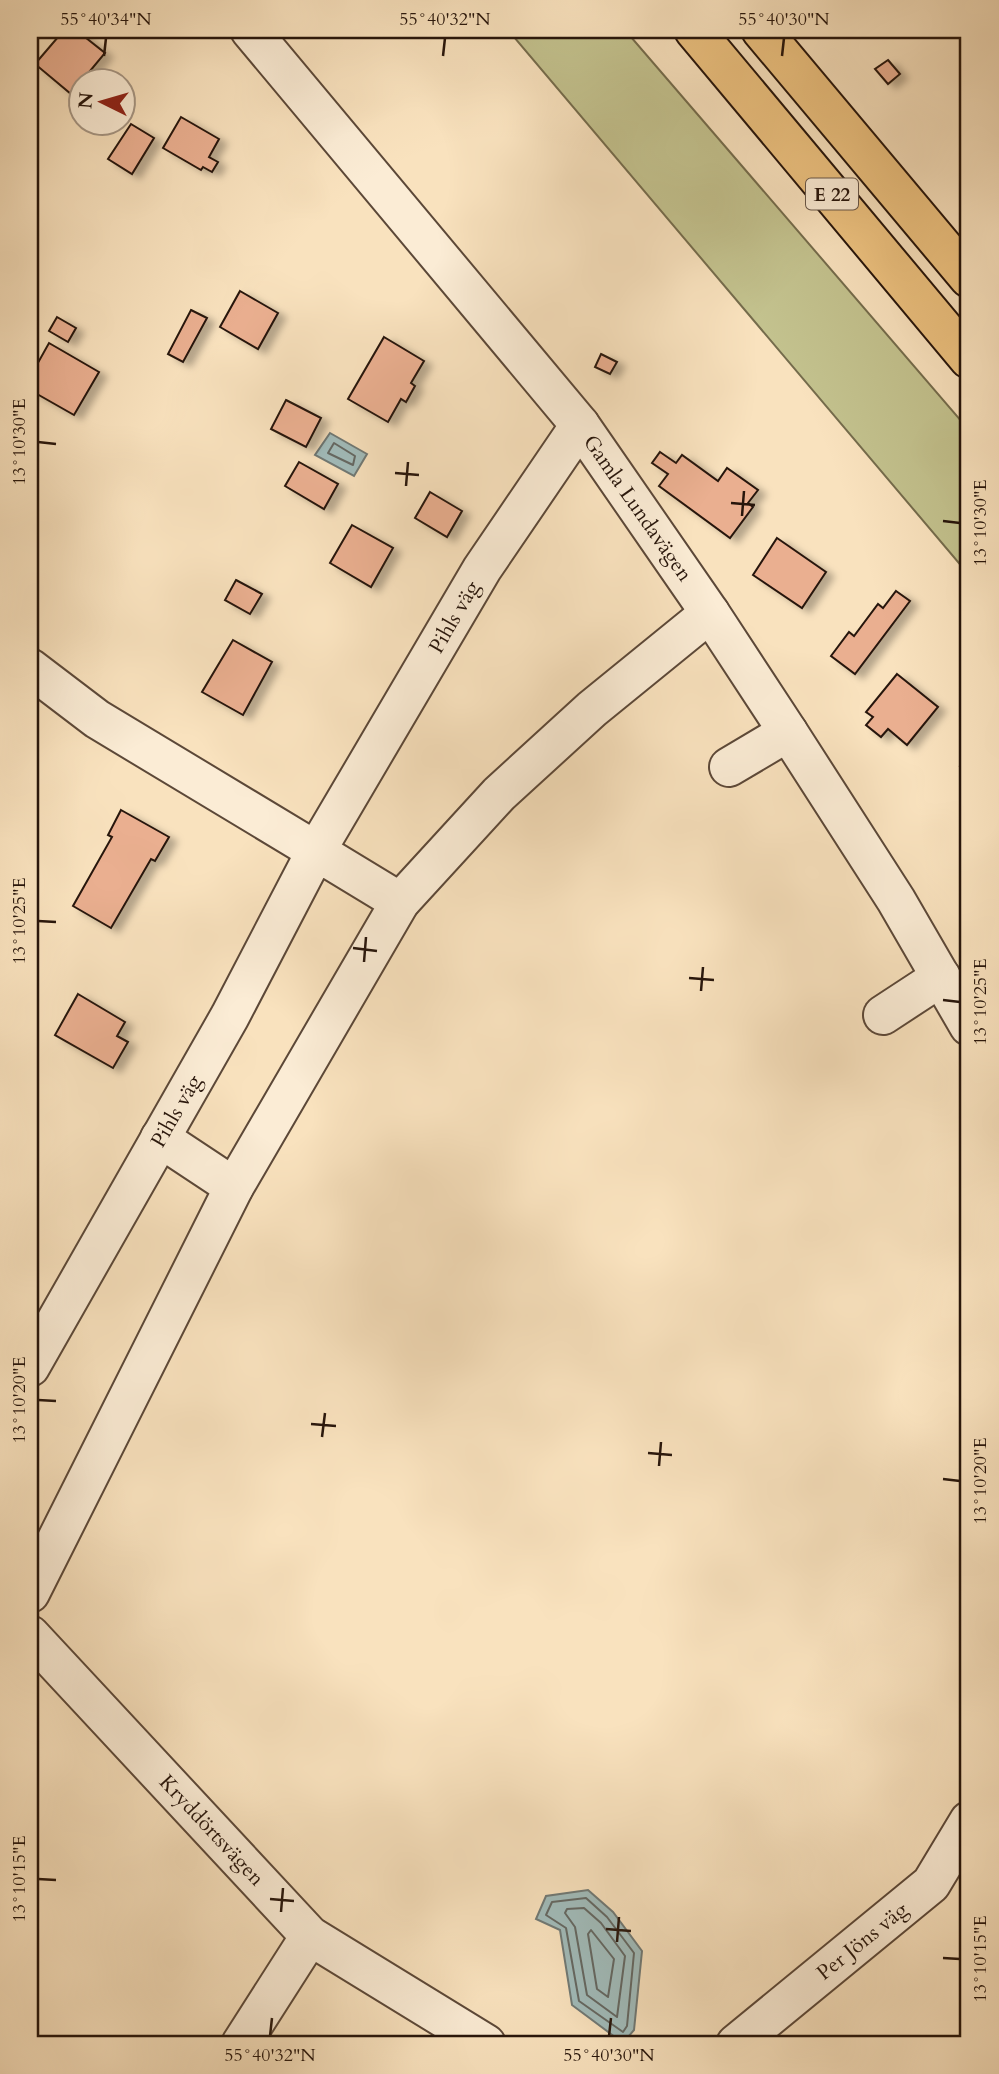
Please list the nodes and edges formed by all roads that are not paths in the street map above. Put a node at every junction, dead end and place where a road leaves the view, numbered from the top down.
1 (250, 30) edge
2 (694, 30) edge
3 (761, 30) edge
4 (969, 278) edge
5 (969, 359) edge
6 (580, 425) junction
7 (710, 612) junction
8 (30, 668) edge
9 (788, 732) junction
10 (729, 767) dead end
11 (316, 851) junction
12 (400, 902) junction
13 (941, 977) junction
14 (883, 1014) dead end
15 (969, 1026) edge
16 (160, 1138) junction
17 (234, 1187) junction
18 (30, 1367) edge
19 (30, 1593) edge
20 (30, 1635) edge
21 (969, 1821) edge
22 (310, 1936) junction
23 (242, 2044) edge
24 (486, 2044) edge
25 (736, 2044) edge

1 - 6 street, Gamla Lundavägen
2 - 5 highway, E 22
3 - 4 highway, E 22
6 - 7 street, Gamla Lundavägen
6 - 11 street, Pihls väg
7 - 9 street, Gamla Lundavägen
7 - 12 street
8 - 11 street
9 - 10 street
9 - 13 street, Gamla Lundavägen
11 - 12 street
11 - 16 street, Pihls väg
12 - 17 street
13 - 14 street
13 - 15 street, Gamla Lundavägen
16 - 17 street
16 - 18 street, Pihls väg
17 - 19 street
20 - 22 street, Kryddörtsvägen
21 - 25 street, Per Jöns väg
22 - 23 street
22 - 24 street, Kryddörtsvägen

